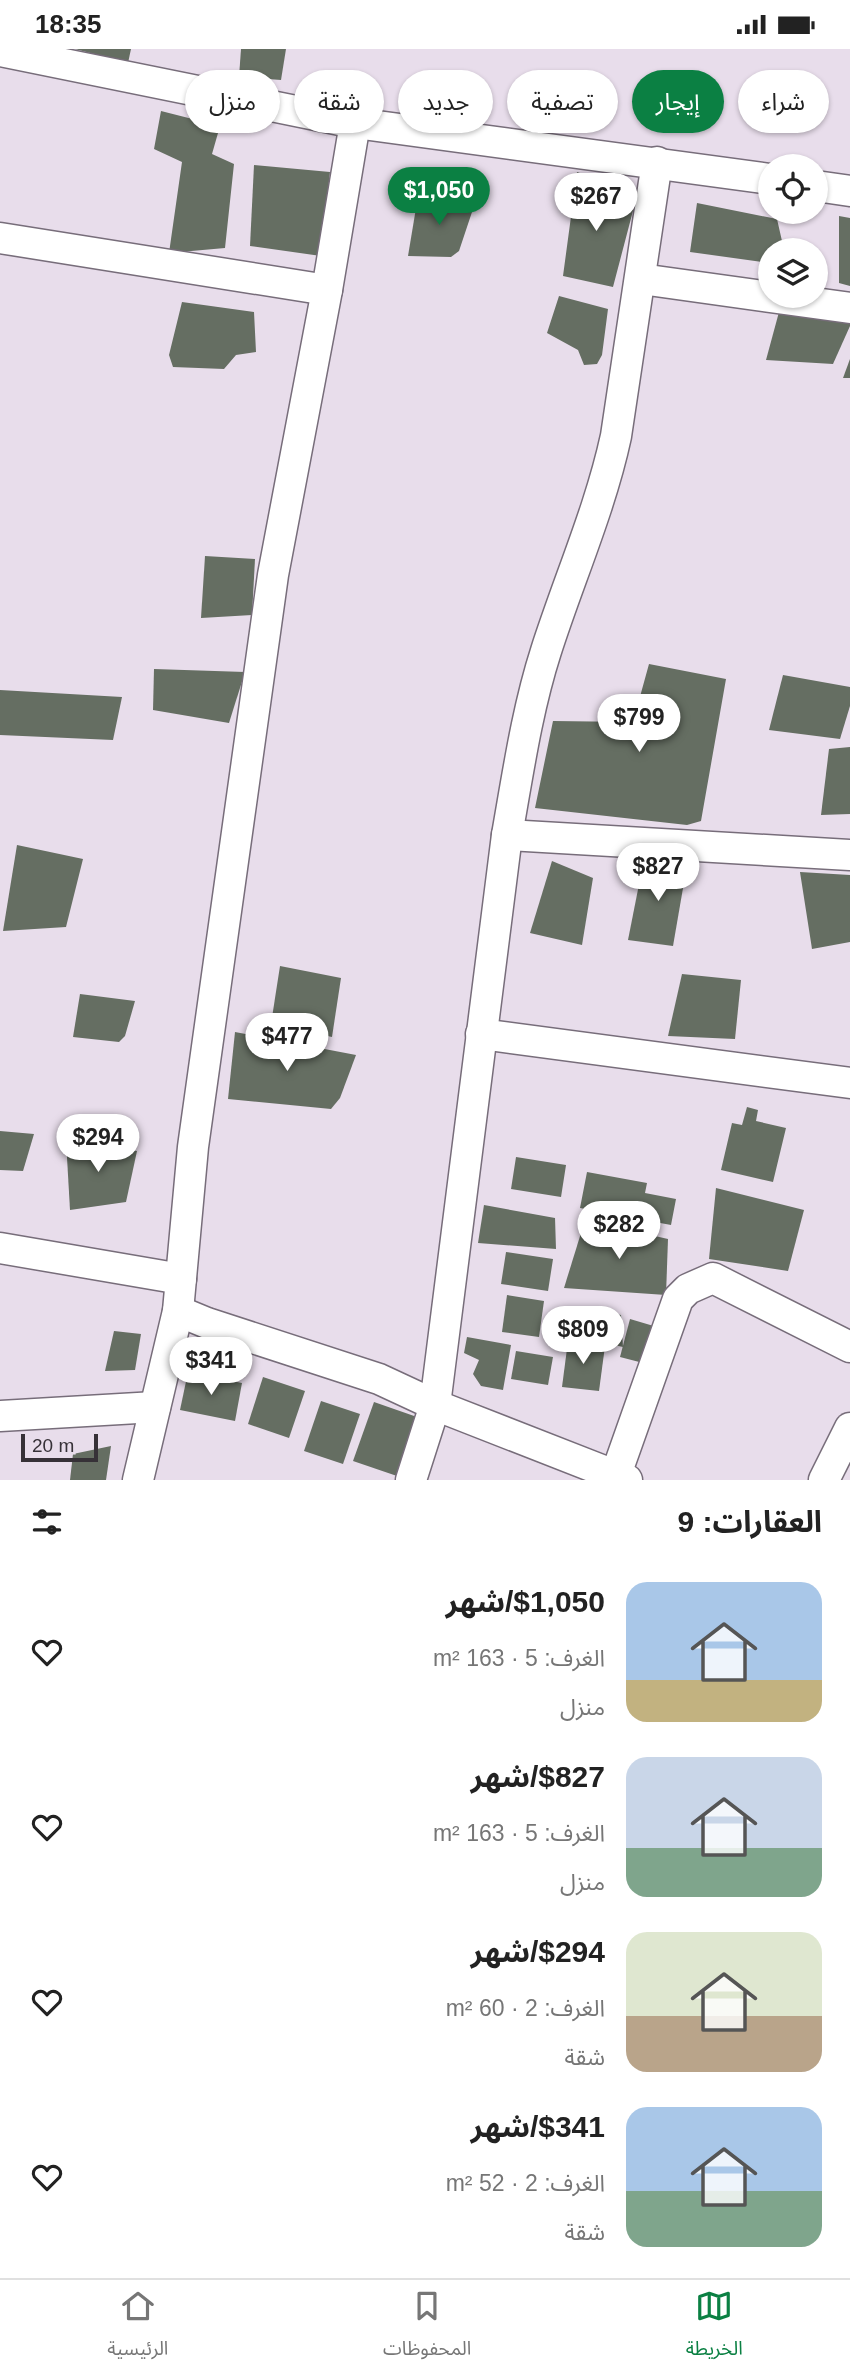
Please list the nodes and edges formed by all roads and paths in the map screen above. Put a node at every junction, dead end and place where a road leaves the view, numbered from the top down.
1 (0, 51) edge
2 (294, 111) edge
3 (384, 127) edge
4 (353, 133) edge
5 (657, 162) junction
6 (758, 177) edge
7 (828, 188) edge
8 (850, 191) edge
9 (0, 238) edge
10 (641, 279) junction
11 (327, 290) junction
12 (850, 308) edge
13 (507, 835) junction
14 (850, 855) edge
15 (481, 1034) junction
16 (850, 1083) edge
17 (0, 1248) edge
18 (181, 1279) junction
19 (178, 1311) junction
20 (850, 1347) edge
21 (435, 1405) junction
22 (155, 1406) junction
23 (0, 1416) edge
24 (850, 1428) edge
25 (618, 1479) edge
26 (138, 1480) edge
27 (411, 1480) edge
28 (824, 1480) edge

1 - 2 street
3 - 5 street
4 - 11 street
5 - 6 street
5 - 10 street
7 - 8 street
9 - 11 street
10 - 12 street
10 - 13 street
11 - 18 street
13 - 14 street
13 - 15 street
15 - 16 street
15 - 21 street
17 - 18 street
18 - 19 street
19 - 21 street
19 - 22 street
20 - 25 street
21 - 25 street
21 - 27 street
22 - 23 street
22 - 26 street
24 - 28 street

